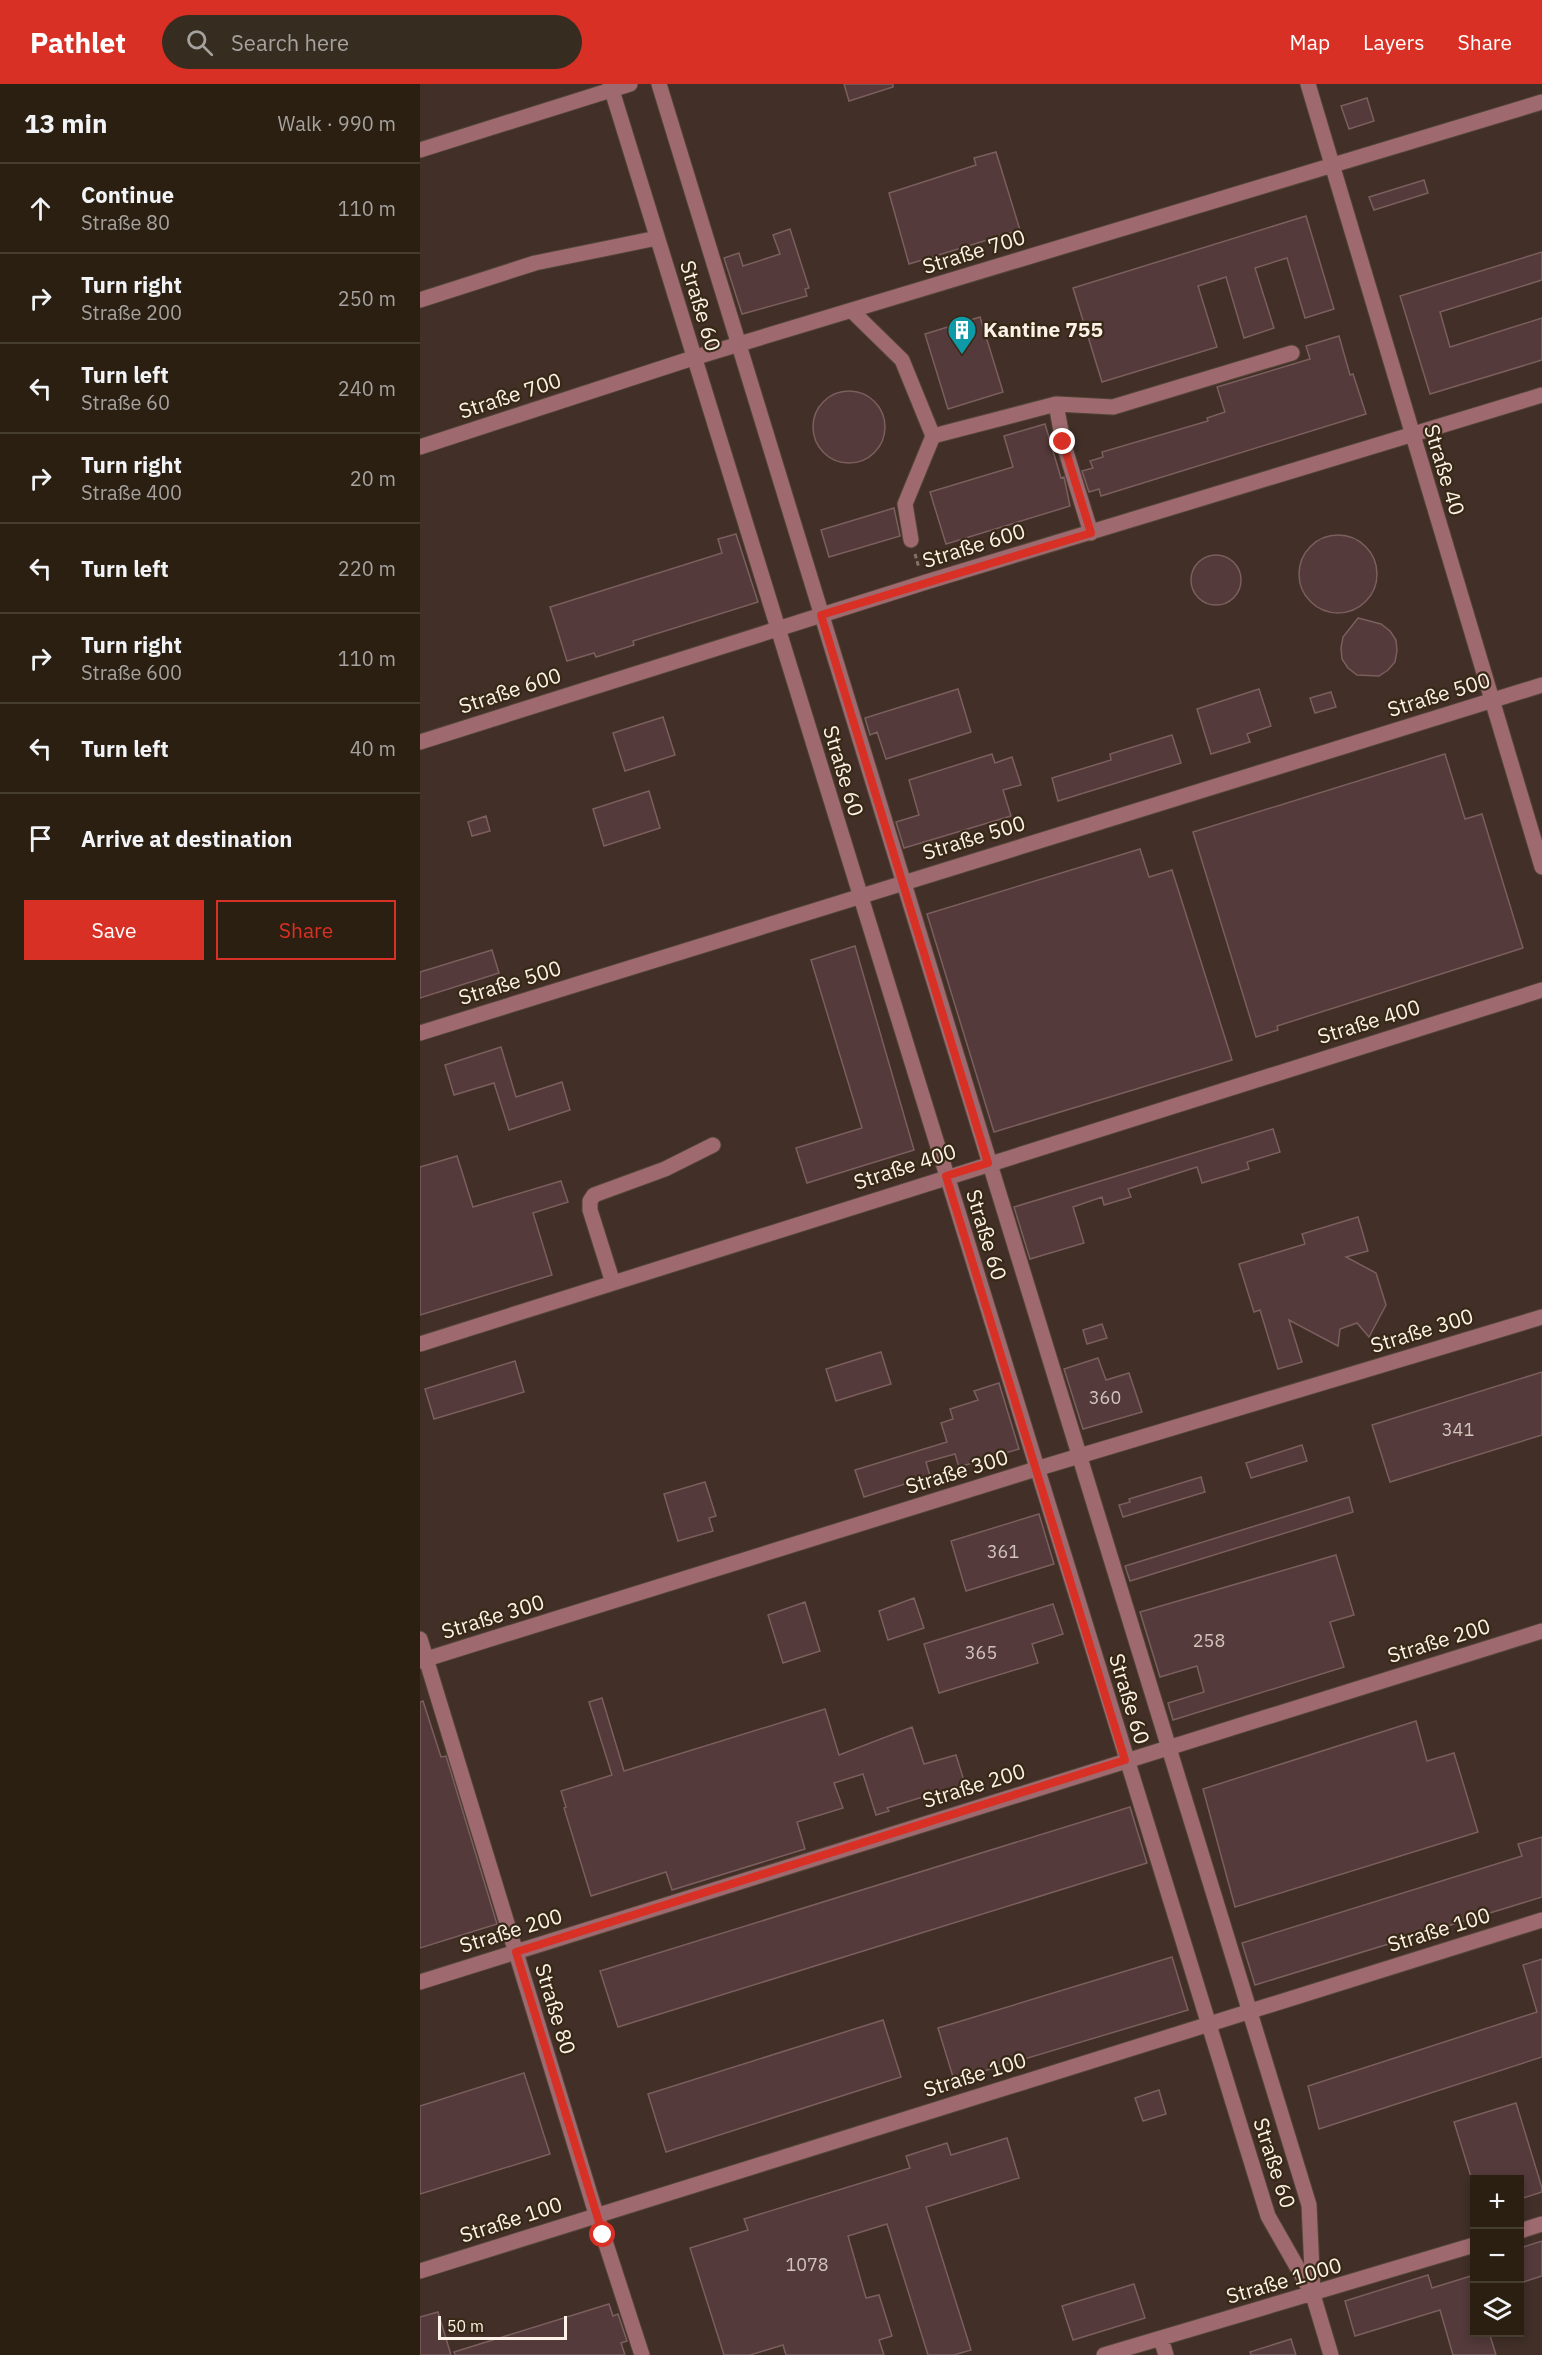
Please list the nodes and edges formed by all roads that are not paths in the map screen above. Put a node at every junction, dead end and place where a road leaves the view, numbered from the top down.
1 (630, 84) edge
2 (658, 84) edge
3 (1308, 84) edge
4 (611, 86) edge
5 (1542, 102) edge
6 (420, 150) edge
7 (1332, 167) junction
8 (657, 238) junction
9 (420, 300) edge
10 (852, 311) junction
11 (737, 345) junction
12 (1292, 353) dead end
13 (693, 358) junction
14 (1542, 395) edge
15 (1056, 404) junction
16 (933, 436) junction
17 (1411, 436) junction
18 (420, 447) edge
19 (1091, 533) junction
20 (911, 540) road end
21 (821, 615) junction
22 (777, 628) junction
23 (1542, 685) edge
24 (1491, 701) junction
25 (420, 742) edge
26 (1542, 867) edge
27 (902, 882) junction
28 (858, 895) junction
29 (1542, 990) edge
30 (420, 1033) edge
31 (713, 1145) dead end
32 (988, 1163) junction
33 (946, 1176) junction
34 (613, 1283) junction
35 (1542, 1317) edge
36 (420, 1344) edge
37 (1080, 1456) junction
38 (1036, 1469) junction
39 (1542, 1631) edge
40 (420, 1639) edge
41 (423, 1660) edge
42 (1169, 1747) junction
43 (1125, 1760) junction
44 (1542, 1920) edge
45 (516, 1952) junction
46 (420, 1982) edge
47 (1250, 2011) junction
48 (1207, 2025) junction
49 (597, 2215) junction
50 (1542, 2224) edge
51 (1524, 2230) edge
52 (1470, 2246) edge
53 (420, 2271) edge
54 (1313, 2295) junction
55 (1161, 2339) junction
56 (642, 2355) edge
57 (1104, 2355) edge
58 (1166, 2355) edge
59 (1331, 2355) edge

1 - 4 street
2 - 11 street
3 - 7 street, Straße 40
4 - 6 street
4 - 8 street, Straße 60
5 - 7 street, Straße 700
7 - 10 street, Straße 700
7 - 17 street, Straße 40
8 - 9 street
8 - 13 street, Straße 60
10 - 11 street, Straße 700
10 - 16 street
11 - 13 street, Straße 700
11 - 21 street
12 - 15 street
13 - 18 street, Straße 700
13 - 22 street, Straße 60
14 - 17 street, Straße 600
15 - 16 street
15 - 19 street
16 - 20 street
17 - 19 street, Straße 600
17 - 24 street, Straße 40
19 - 21 street, Straße 600
21 - 22 street, Straße 600
21 - 27 street
22 - 25 street, Straße 600
22 - 28 street, Straße 60
23 - 24 street, Straße 500
24 - 26 street, Straße 40
24 - 27 street, Straße 500
27 - 28 street, Straße 500
27 - 32 street
28 - 30 street, Straße 500
28 - 33 street, Straße 60
29 - 32 street, Straße 400
31 - 34 street
32 - 33 street, Straße 400
32 - 37 street
33 - 34 street, Straße 400
33 - 38 street, Straße 60
34 - 36 street, Straße 400
35 - 37 street, Straße 300
37 - 38 street, Straße 300
37 - 42 street
38 - 41 street, Straße 300
38 - 43 street, Straße 60
39 - 42 street, Straße 200
40 - 41 street, Straße 80
41 - 45 street, Straße 80
42 - 43 street, Straße 200
42 - 47 street
43 - 45 street, Straße 200
43 - 48 street, Straße 60
44 - 47 street, Straße 100
45 - 46 street, Straße 200
45 - 49 street, Straße 80
47 - 48 street, Straße 100
47 - 54 street
48 - 49 street, Straße 100
48 - 54 street, Straße 60
49 - 53 street, Straße 100
49 - 56 street, Straße 80
50 - 51 street
52 - 54 street, Straße 1000
54 - 55 street, Straße 1000
54 - 59 street, Straße 60
55 - 57 street, Straße 1000
55 - 58 street

